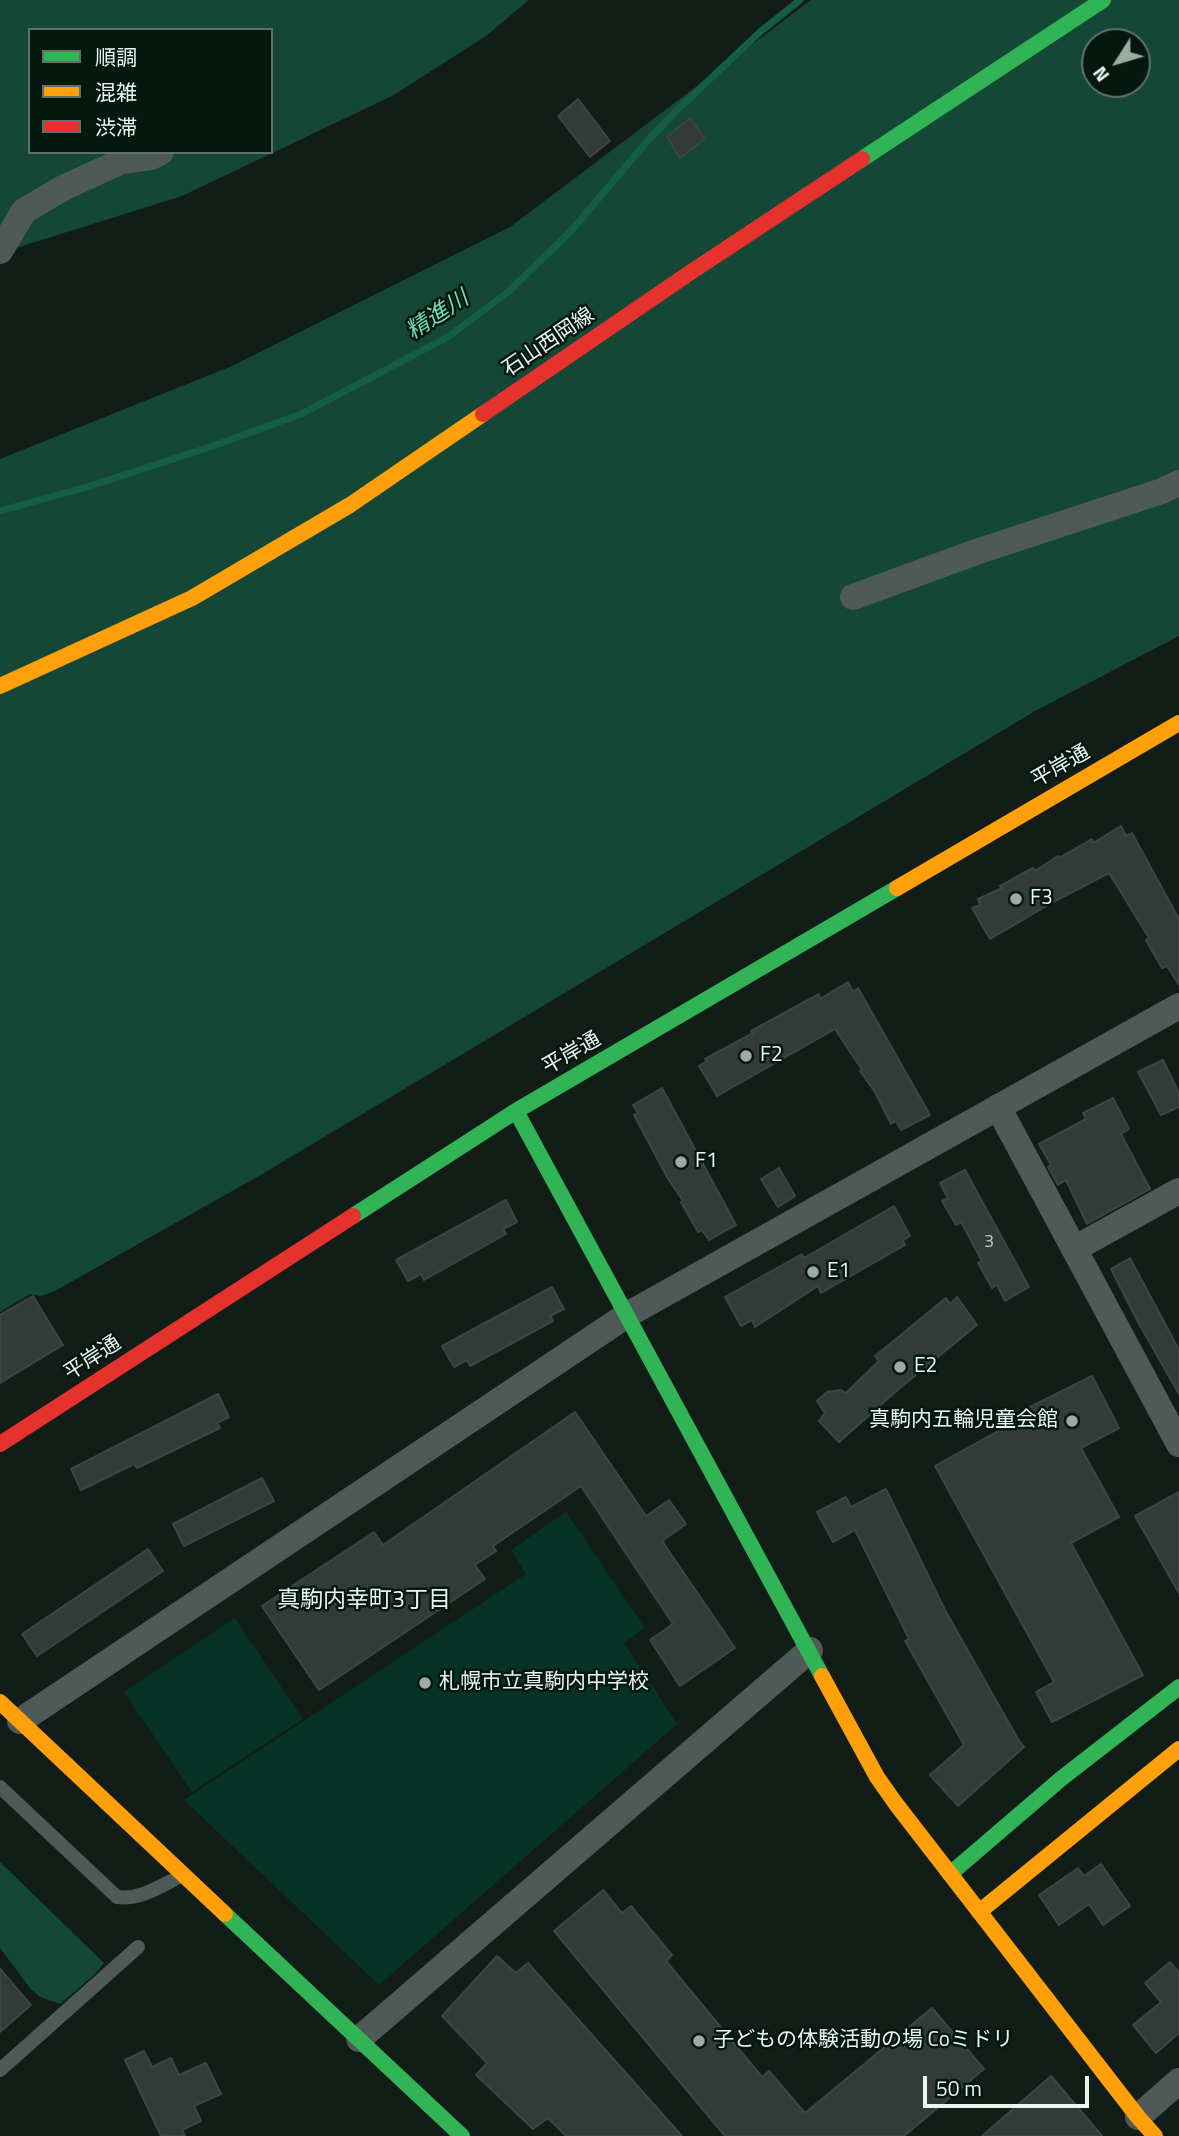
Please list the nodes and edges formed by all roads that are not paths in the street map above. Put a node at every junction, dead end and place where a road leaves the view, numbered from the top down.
1 (1103, 0) edge
2 (157, 154) edge
3 (0, 251) edge
4 (1179, 483) edge
5 (853, 597) dead end
6 (0, 687) edge
7 (1179, 723) edge
8 (1179, 1006) edge
9 (998, 1107) junction
10 (516, 1111) junction
11 (1179, 1191) edge
12 (1074, 1249) junction
13 (627, 1315) junction
14 (0, 1444) edge
15 (1179, 1444) edge
16 (810, 1650) junction
17 (1179, 1687) edge
18 (0, 1702) edge
19 (20, 1721) junction
20 (1179, 1749) edge
21 (0, 1787) edge
22 (950, 1874) junction
23 (183, 1875) junction
24 (979, 1912) junction
25 (138, 1947) dead end
26 (359, 2039) junction
27 (0, 2070) edge
28 (1179, 2081) edge
29 (1146, 2126) edge
30 (462, 2136) edge

1 - 6 street, 石山西岡線
2 - 3 street
4 - 5 street
7 - 10 street, 平岸通
8 - 9 street
9 - 12 street
9 - 13 street
10 - 13 street
10 - 14 street, 平岸通
11 - 12 street
12 - 15 street
13 - 16 street
13 - 19 street
16 - 22 street
16 - 26 street
17 - 22 street
18 - 19 street
19 - 23 street
20 - 24 street
21 - 23 lane
22 - 24 street
23 - 26 street
24 - 29 street
25 - 27 lane
26 - 30 street
28 - 29 street

